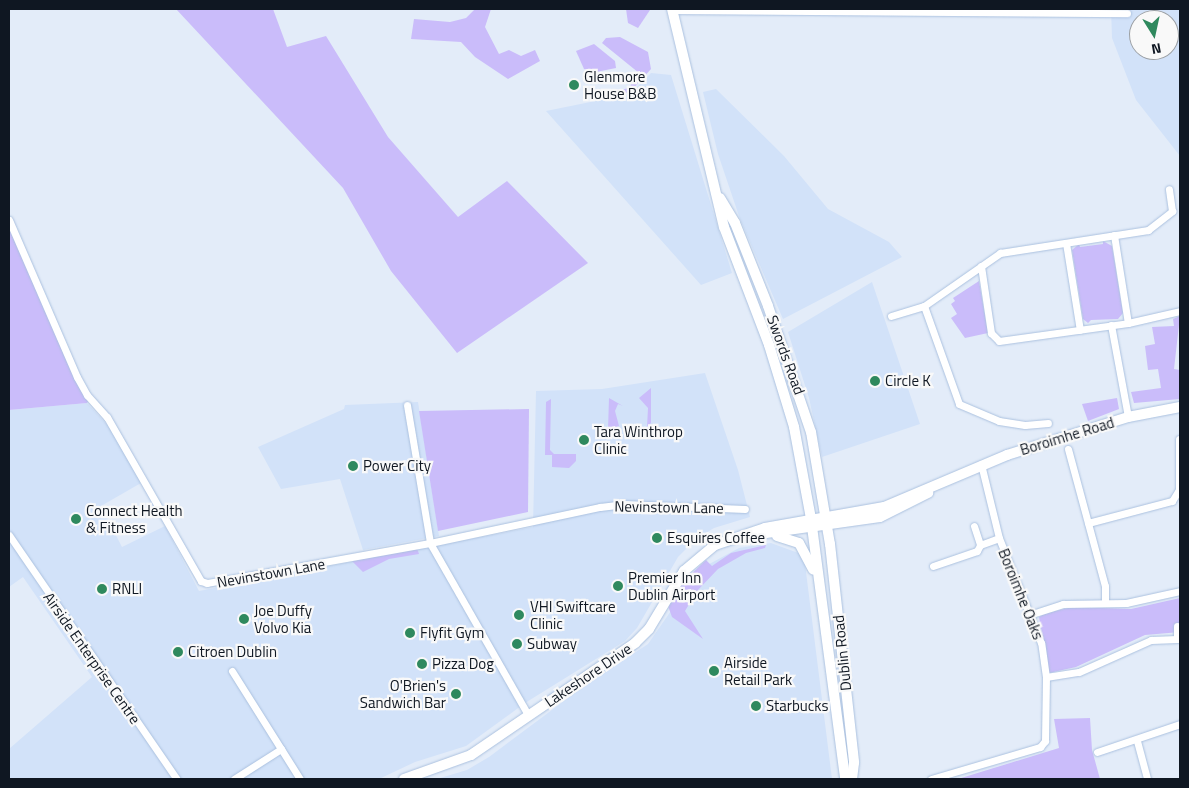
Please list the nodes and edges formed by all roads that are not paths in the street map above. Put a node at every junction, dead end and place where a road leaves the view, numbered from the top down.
1 (672, 9) edge
2 (1126, 13) dead end
3 (1169, 188) dead end
4 (716, 192) junction
5 (9, 220) edge
6 (1114, 235) junction
7 (1066, 243) junction
8 (981, 266) junction
9 (924, 306) junction
10 (1177, 313) edge
11 (891, 316) dead end
12 (1128, 323) junction
13 (1111, 325) junction
14 (1080, 330) junction
15 (407, 405) dead end
16 (1180, 407) edge
17 (1128, 417) junction
18 (1048, 423) dead end
19 (1179, 439) dead end
20 (1068, 449) dead end
21 (981, 464) junction
22 (745, 509) dead end
23 (827, 522) junction
24 (1088, 523) junction
25 (812, 524) junction
26 (974, 526) dead end
27 (9, 535) edge
28 (741, 535) junction
29 (766, 535) junction
30 (999, 538) junction
31 (430, 543) junction
32 (980, 545) junction
33 (933, 566) dead end
34 (818, 584) junction
35 (1180, 591) edge
36 (1104, 603) junction
37 (1032, 614) junction
38 (1177, 626) dead end
39 (232, 670) dead end
40 (1046, 677) junction
41 (528, 716) junction
42 (1180, 724) edge
43 (1138, 741) junction
44 (281, 750) junction
45 (1097, 752) dead end
46 (176, 779) edge
47 (234, 779) edge
48 (300, 779) edge
49 (404, 779) edge
50 (845, 779) edge
51 (852, 779) edge
52 (931, 779) edge
53 (1147, 779) edge

1 - 2 street
1 - 4 main road, Swords Road
3 - 6 street
4 - 23 main road, Swords Road
4 - 25 main road, Swords Road
5 - 31 street, Nevinstown Lane
6 - 7 street
6 - 12 street
7 - 8 street
7 - 14 street
8 - 9 street
8 - 14 street
9 - 11 street
9 - 18 street
10 - 12 street
12 - 13 street
13 - 14 street
13 - 17 street
15 - 31 street
16 - 17 main road, Boroimhe Road
17 - 21 main road, Boroimhe Road
19 - 24 street
20 - 24 street
21 - 23 main road, Boroimhe Road
21 - 30 street, Boroimhe Oaks
22 - 31 street, Nevinstown Lane
23 - 25 main road, Lakeshore Drive
23 - 51 main road, Dublin Road
24 - 36 street
25 - 28 main road, Lakeshore Drive
25 - 29 main road, Lakeshore Drive
25 - 34 main road, Dublin Road
26 - 32 street
27 - 46 street, Airside Enterprise Centre
28 - 29 main road, Lakeshore Drive
28 - 41 main road, Lakeshore Drive
29 - 34 main road
30 - 32 street
30 - 37 street, Boroimhe Oaks
31 - 41 street
32 - 33 street
34 - 50 main road, Dublin Road
35 - 36 street
36 - 37 street
37 - 40 street, Boroimhe Oaks
38 - 40 street
39 - 44 street
40 - 52 street, Boroimhe Oaks
41 - 49 main road, Lakeshore Drive
42 - 43 street
43 - 45 street
43 - 53 street
44 - 47 street
44 - 48 street

